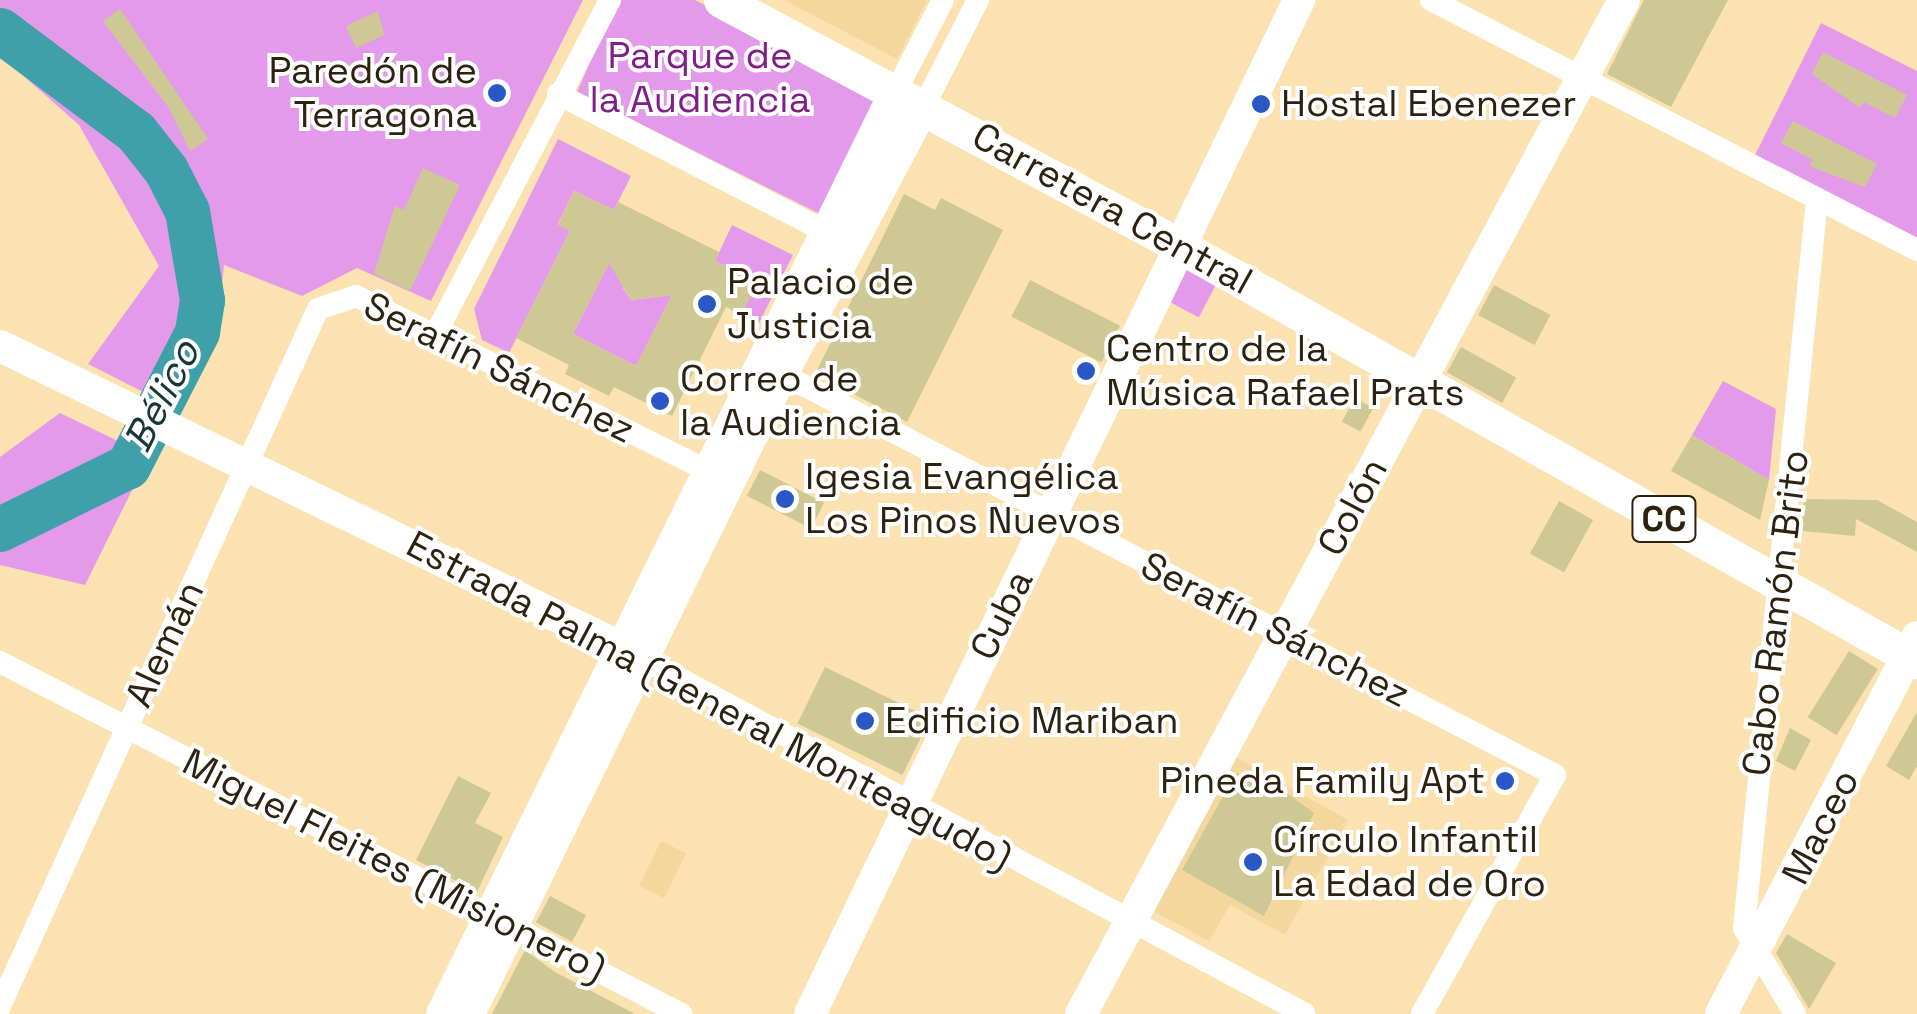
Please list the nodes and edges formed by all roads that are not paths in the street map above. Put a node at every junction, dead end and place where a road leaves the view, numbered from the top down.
1 (610, 0) edge
2 (721, 0) edge
3 (944, 0) edge
4 (978, 0) edge
5 (1299, 0) edge
6 (1431, 0) edge
7 (1624, 0) edge
8 (1582, 78) junction
9 (558, 94) junction
10 (910, 98) junction
11 (1817, 198) junction
12 (825, 231) junction
13 (1180, 246) junction
14 (1917, 250) edge
15 (344, 294) joint
16 (436, 335) junction
17 (0, 346) edge
18 (782, 374) junction
19 (1421, 382) junction
20 (246, 466) junction
21 (708, 470) junction
22 (1051, 514) junction
23 (1784, 586) junction
24 (1284, 635) junction
25 (1914, 651) edge
26 (632, 652) junction
27 (0, 662) edge
28 (126, 727) junction
29 (910, 806) junction
30 (501, 921) junction
31 (1130, 922) junction
32 (1755, 956) junction
33 (0, 1006) edge
34 (442, 1014) edge
35 (470, 1014) edge
36 (681, 1014) edge
37 (810, 1014) edge
38 (1081, 1014) edge
39 (1304, 1014) edge
40 (1422, 1014) edge
41 (1720, 1014) edge
42 (1795, 1014) edge

1 - 9 street
2 - 10 main road, Carretera Central / CC
3 - 10 street
4 - 10 street
5 - 13 main road, Cuba
6 - 8 street
7 - 8 main road, Colón
8 - 11 street
8 - 19 main road, Colón
9 - 12 street
9 - 16 street
10 - 12 main road
10 - 13 main road, Carretera Central / CC
10 - 18 main road
11 - 14 street
11 - 23 street, Cabo Ramón Brito
12 - 21 main road
13 - 19 main road, Carretera Central / CC
13 - 22 main road, Cuba
15 - 16 street, Serafín Sánchez
15 - 20 street, Alemán
16 - 21 street, Serafín Sánchez
17 - 20 main road, Estrada Palma (General Monteagudo)
18 - 22 street, Serafín Sánchez
18 - 26 main road
19 - 23 main road, Carretera Central / CC
19 - 24 main road, Colón
20 - 26 main road, Estrada Palma (General Monteagudo)
20 - 28 street, Alemán
21 - 26 main road
22 - 24 street, Serafín Sánchez
22 - 29 main road, Cuba
23 - 25 main road, Carretera Central / CC
23 - 32 street, Cabo Ramón Brito
24 - 31 main road, Colón
24 - 40 street, Serafín Sánchez
25 - 32 main road, Maceo
26 - 29 street, Estrada Palma (General Monteagudo)
26 - 30 main road
27 - 28 street, Miguel Fleites (Misionero)
28 - 30 street, Miguel Fleites (Misionero)
28 - 33 street, Alemán
29 - 31 street, Estrada Palma (General Monteagudo)
29 - 37 main road, Cuba
30 - 34 main road
30 - 35 main road
30 - 36 street, Miguel Fleites (Misionero)
31 - 38 main road, Colón
31 - 39 street, Estrada Palma (General Monteagudo)
32 - 41 main road, Maceo
32 - 42 street, Cabo Ramón Brito

